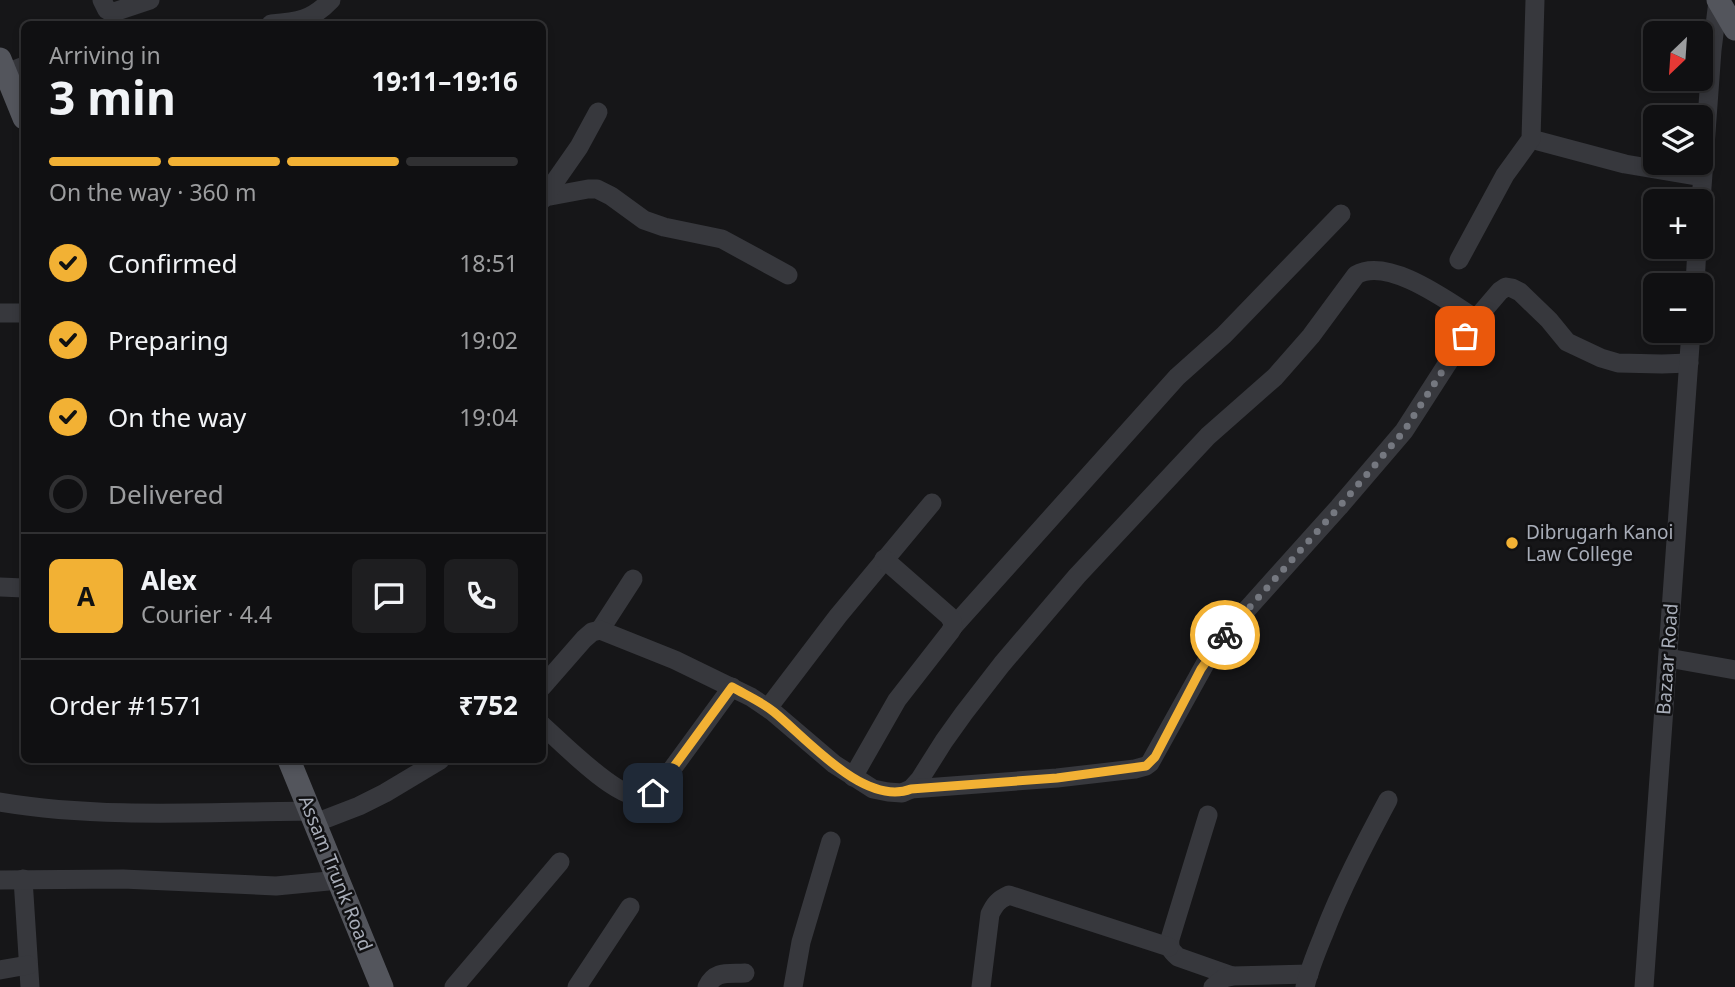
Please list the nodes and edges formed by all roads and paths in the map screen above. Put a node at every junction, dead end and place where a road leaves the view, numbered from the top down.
1 (102, 0) edge
2 (150, 0) edge
3 (1535, 0) edge
4 (1718, 1) edge
5 (325, 2) edge
6 (308, 21) edge
7 (1735, 29) edge
8 (10, 66) edge
9 (21, 107) edge
10 (598, 112) dead end
11 (1531, 139) junction
12 (1702, 177) junction
13 (1702, 189) edge
14 (546, 196) edge
15 (546, 199) edge
16 (1342, 214) dead end
17 (1459, 260) dead end
18 (788, 275) dead end
19 (0, 313) edge
20 (21, 313) edge
21 (1476, 319) junction
22 (1690, 343) edge
23 (1689, 363) junction
24 (932, 503) dead end
25 (884, 559) junction
26 (633, 579) dead end
27 (0, 587) edge
28 (21, 588) edge
29 (953, 628) junction
30 (600, 630) junction
31 (1668, 658) junction
32 (1735, 670) edge
33 (546, 682) edge
34 (732, 687) junction
35 (768, 708) junction
36 (546, 729) edge
37 (290, 763) edge
38 (435, 763) edge
39 (853, 777) junction
40 (911, 789) junction
41 (1388, 800) dead end
42 (0, 802) edge
43 (1208, 815) dead end
44 (315, 824) junction
45 (831, 841) dead end
46 (560, 862) dead end
47 (23, 878) junction
48 (0, 880) edge
49 (339, 880) junction
50 (630, 907) dead end
51 (1170, 947) junction
52 (28, 965) junction
53 (0, 971) edge
54 (745, 973) dead end
55 (1232, 976) junction
56 (1307, 980) edge
57 (30, 987) edge
58 (382, 987) edge
59 (454, 987) edge
60 (577, 987) edge
61 (707, 987) edge
62 (793, 987) edge
63 (981, 987) edge
64 (1213, 987) edge
65 (1644, 987) edge

1 - 2 street
3 - 11 street
4 - 7 main road
4 - 12 street
5 - 6 street
8 - 9 main road
10 - 14 street
11 - 12 street
11 - 17 street
12 - 13 street
15 - 18 street
16 - 29 street
19 - 20 street
21 - 23 street
21 - 40 street
21 - 40 street
22 - 23 street, Bazaar Road
23 - 31 street, Bazaar Road
24 - 25 street
25 - 29 street
25 - 35 street
26 - 30 street
27 - 28 street
29 - 39 street
30 - 33 street
30 - 34 street
31 - 32 street
31 - 65 street, Bazaar Road
34 - 35 street
34 - 36 street
35 - 39 street
37 - 44 main road, Assam Trunk Road
38 - 44 street
39 - 40 street
41 - 56 street
42 - 44 street
43 - 51 street
44 - 49 main road, Assam Trunk Road
45 - 62 street
46 - 59 street
47 - 48 street
47 - 49 street
47 - 52 street
49 - 58 main road, Assam Trunk Road
50 - 60 street
51 - 55 street
51 - 63 street
52 - 53 street
52 - 57 street
54 - 61 street
55 - 56 street
55 - 64 street

